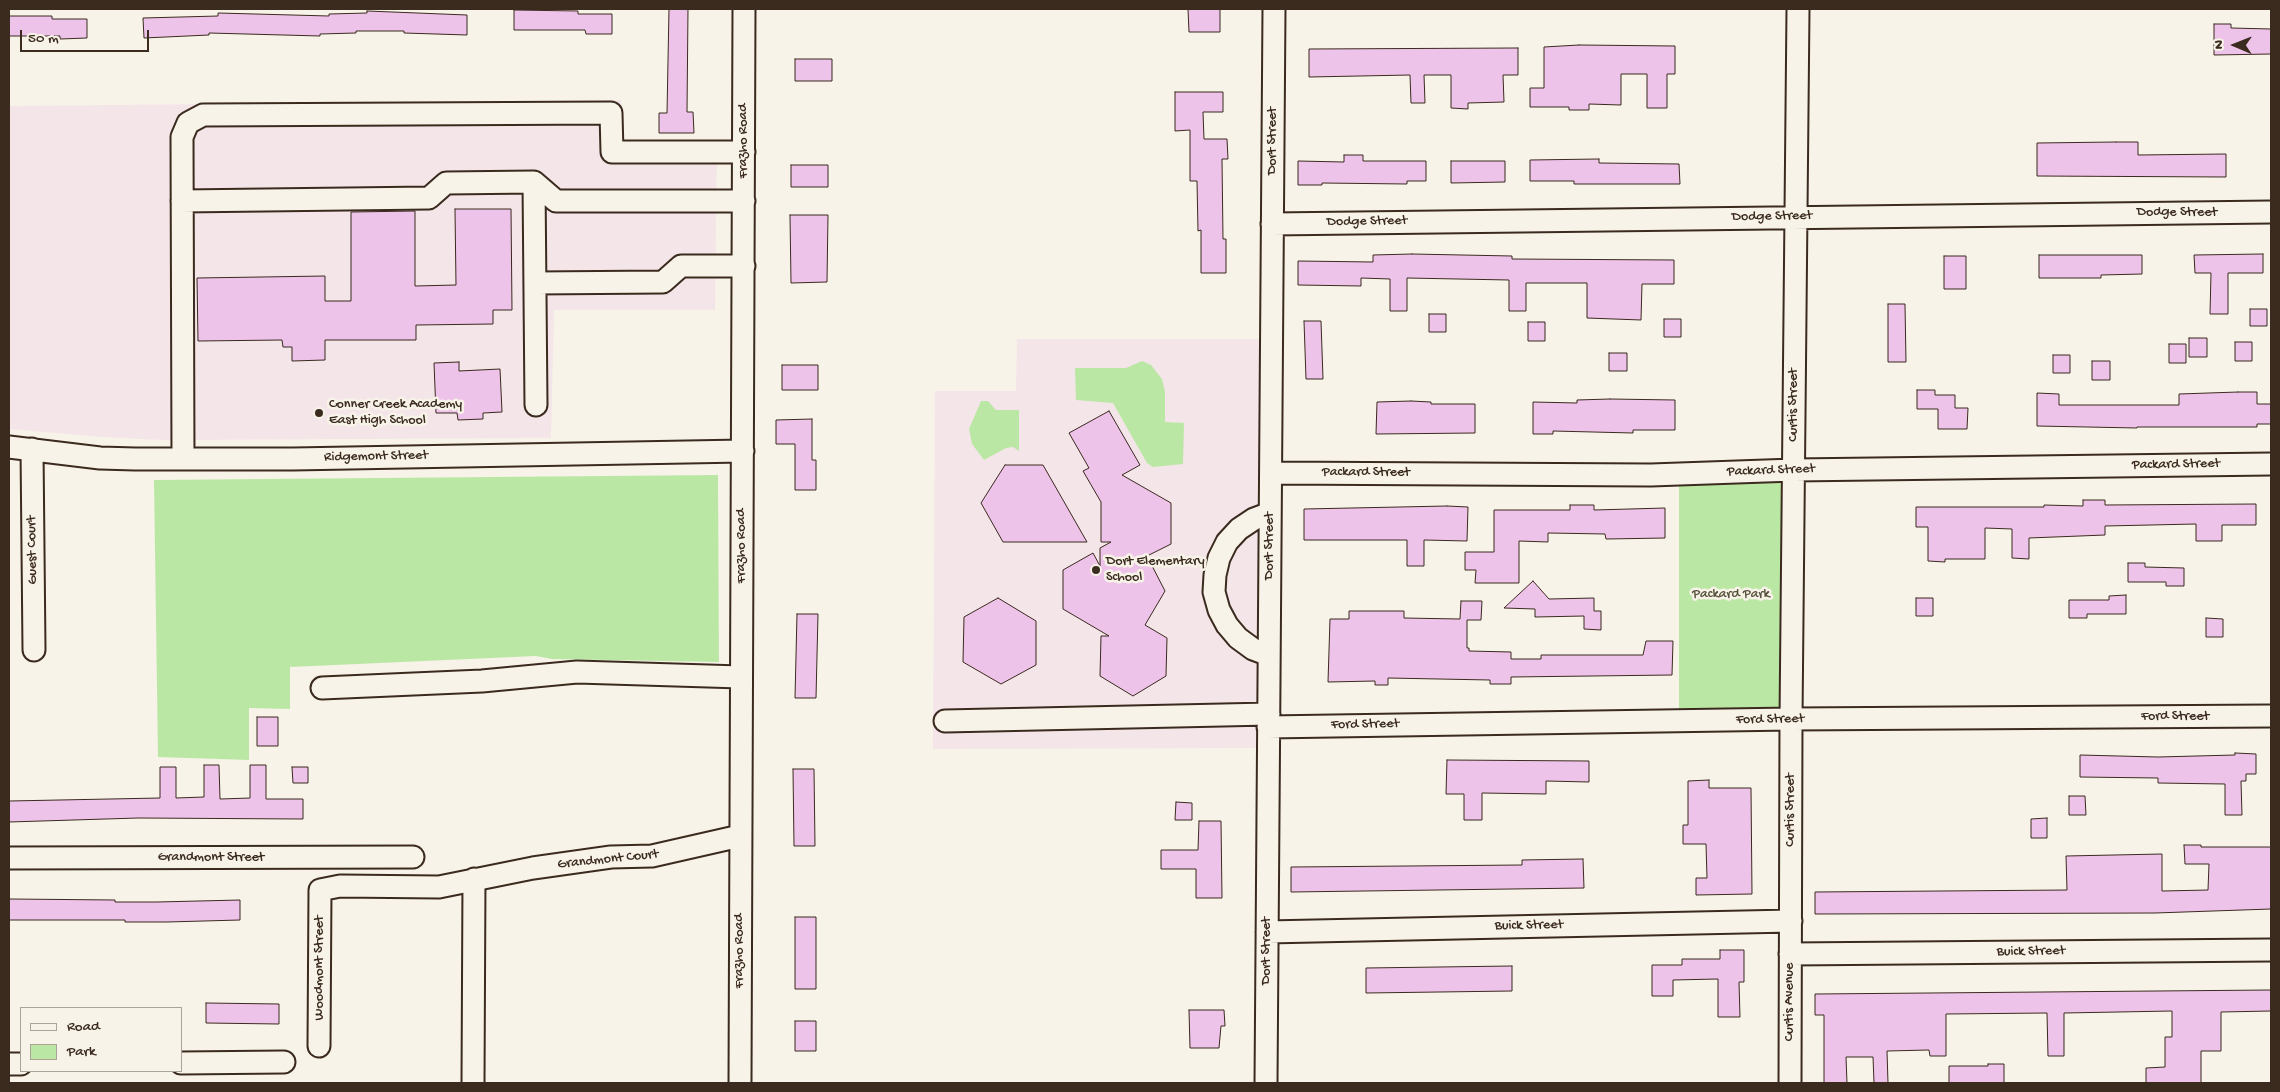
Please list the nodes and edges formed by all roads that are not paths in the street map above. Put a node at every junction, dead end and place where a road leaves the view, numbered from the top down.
1 (744, 9) edge
2 (1274, 9) edge
3 (1798, 9) edge
4 (744, 152) junction
5 (534, 182) junction
6 (182, 201) junction
7 (744, 201) junction
8 (2271, 212) edge
9 (1795, 216) junction
10 (1272, 224) junction
11 (744, 266) junction
12 (535, 283) junction
13 (536, 405) dead end
14 (9, 447) edge
15 (32, 450) junction
16 (743, 451) junction
17 (183, 459) junction
18 (2271, 464) edge
19 (1794, 470) junction
20 (1270, 472) junction
21 (1270, 513) junction
22 (34, 650) dead end
23 (1269, 655) junction
24 (741, 677) junction
25 (322, 688) dead end
26 (2271, 716) edge
27 (1791, 719) junction
28 (1268, 720) junction
29 (945, 721) dead end
30 (740, 836) junction
31 (413, 857) dead end
32 (9, 858) edge
33 (474, 879) junction
34 (320, 890) joint
35 (1791, 921) junction
36 (1267, 932) junction
37 (2271, 950) edge
38 (1790, 954) junction
39 (319, 1046) dead end
40 (284, 1062) dead end
41 (182, 1063) edge
42 (473, 1083) edge
43 (740, 1083) edge
44 (1266, 1083) edge
45 (1790, 1083) edge

1 - 4 street, Frazho Road
2 - 10 street, Dort Street
3 - 9 street, Curtis Street
4 - 6 street
4 - 7 street, Frazho Road
5 - 6 street
5 - 7 street
5 - 12 street
6 - 17 street
7 - 11 street, Frazho Road
8 - 9 street, Dodge Street
9 - 10 street, Dodge Street
9 - 19 street, Curtis Street
10 - 20 street, Dort Street
11 - 12 street
11 - 16 street, Frazho Road
12 - 13 street
14 - 15 street, Ridgemont Street
15 - 17 street, Ridgemont Street
15 - 22 street, Guest Court
16 - 17 street, Ridgemont Street
16 - 24 street, Frazho Road
18 - 19 street, Packard Street
19 - 20 street, Packard Street
19 - 27 street, Curtis Street
20 - 21 street, Dort Street
21 - 23 street, Dort Street
21 - 23 street
23 - 28 street, Dort Street
24 - 25 street
24 - 30 street, Frazho Road
26 - 27 street, Ford Street
27 - 28 street, Ford Street
27 - 35 street, Curtis Street
28 - 29 street, Ford Street
28 - 36 street, Dort Street
30 - 33 street, Grandmont Court
30 - 43 street, Frazho Road
31 - 32 street, Grandmont Street
33 - 34 street, Grandmont Court
33 - 42 street
34 - 39 street, Woodmont Street
35 - 36 street, Buick Street
35 - 38 street, Curtis Avenue
36 - 44 street, Dort Street
37 - 38 street, Buick Street
38 - 45 street, Curtis Avenue
40 - 41 street

